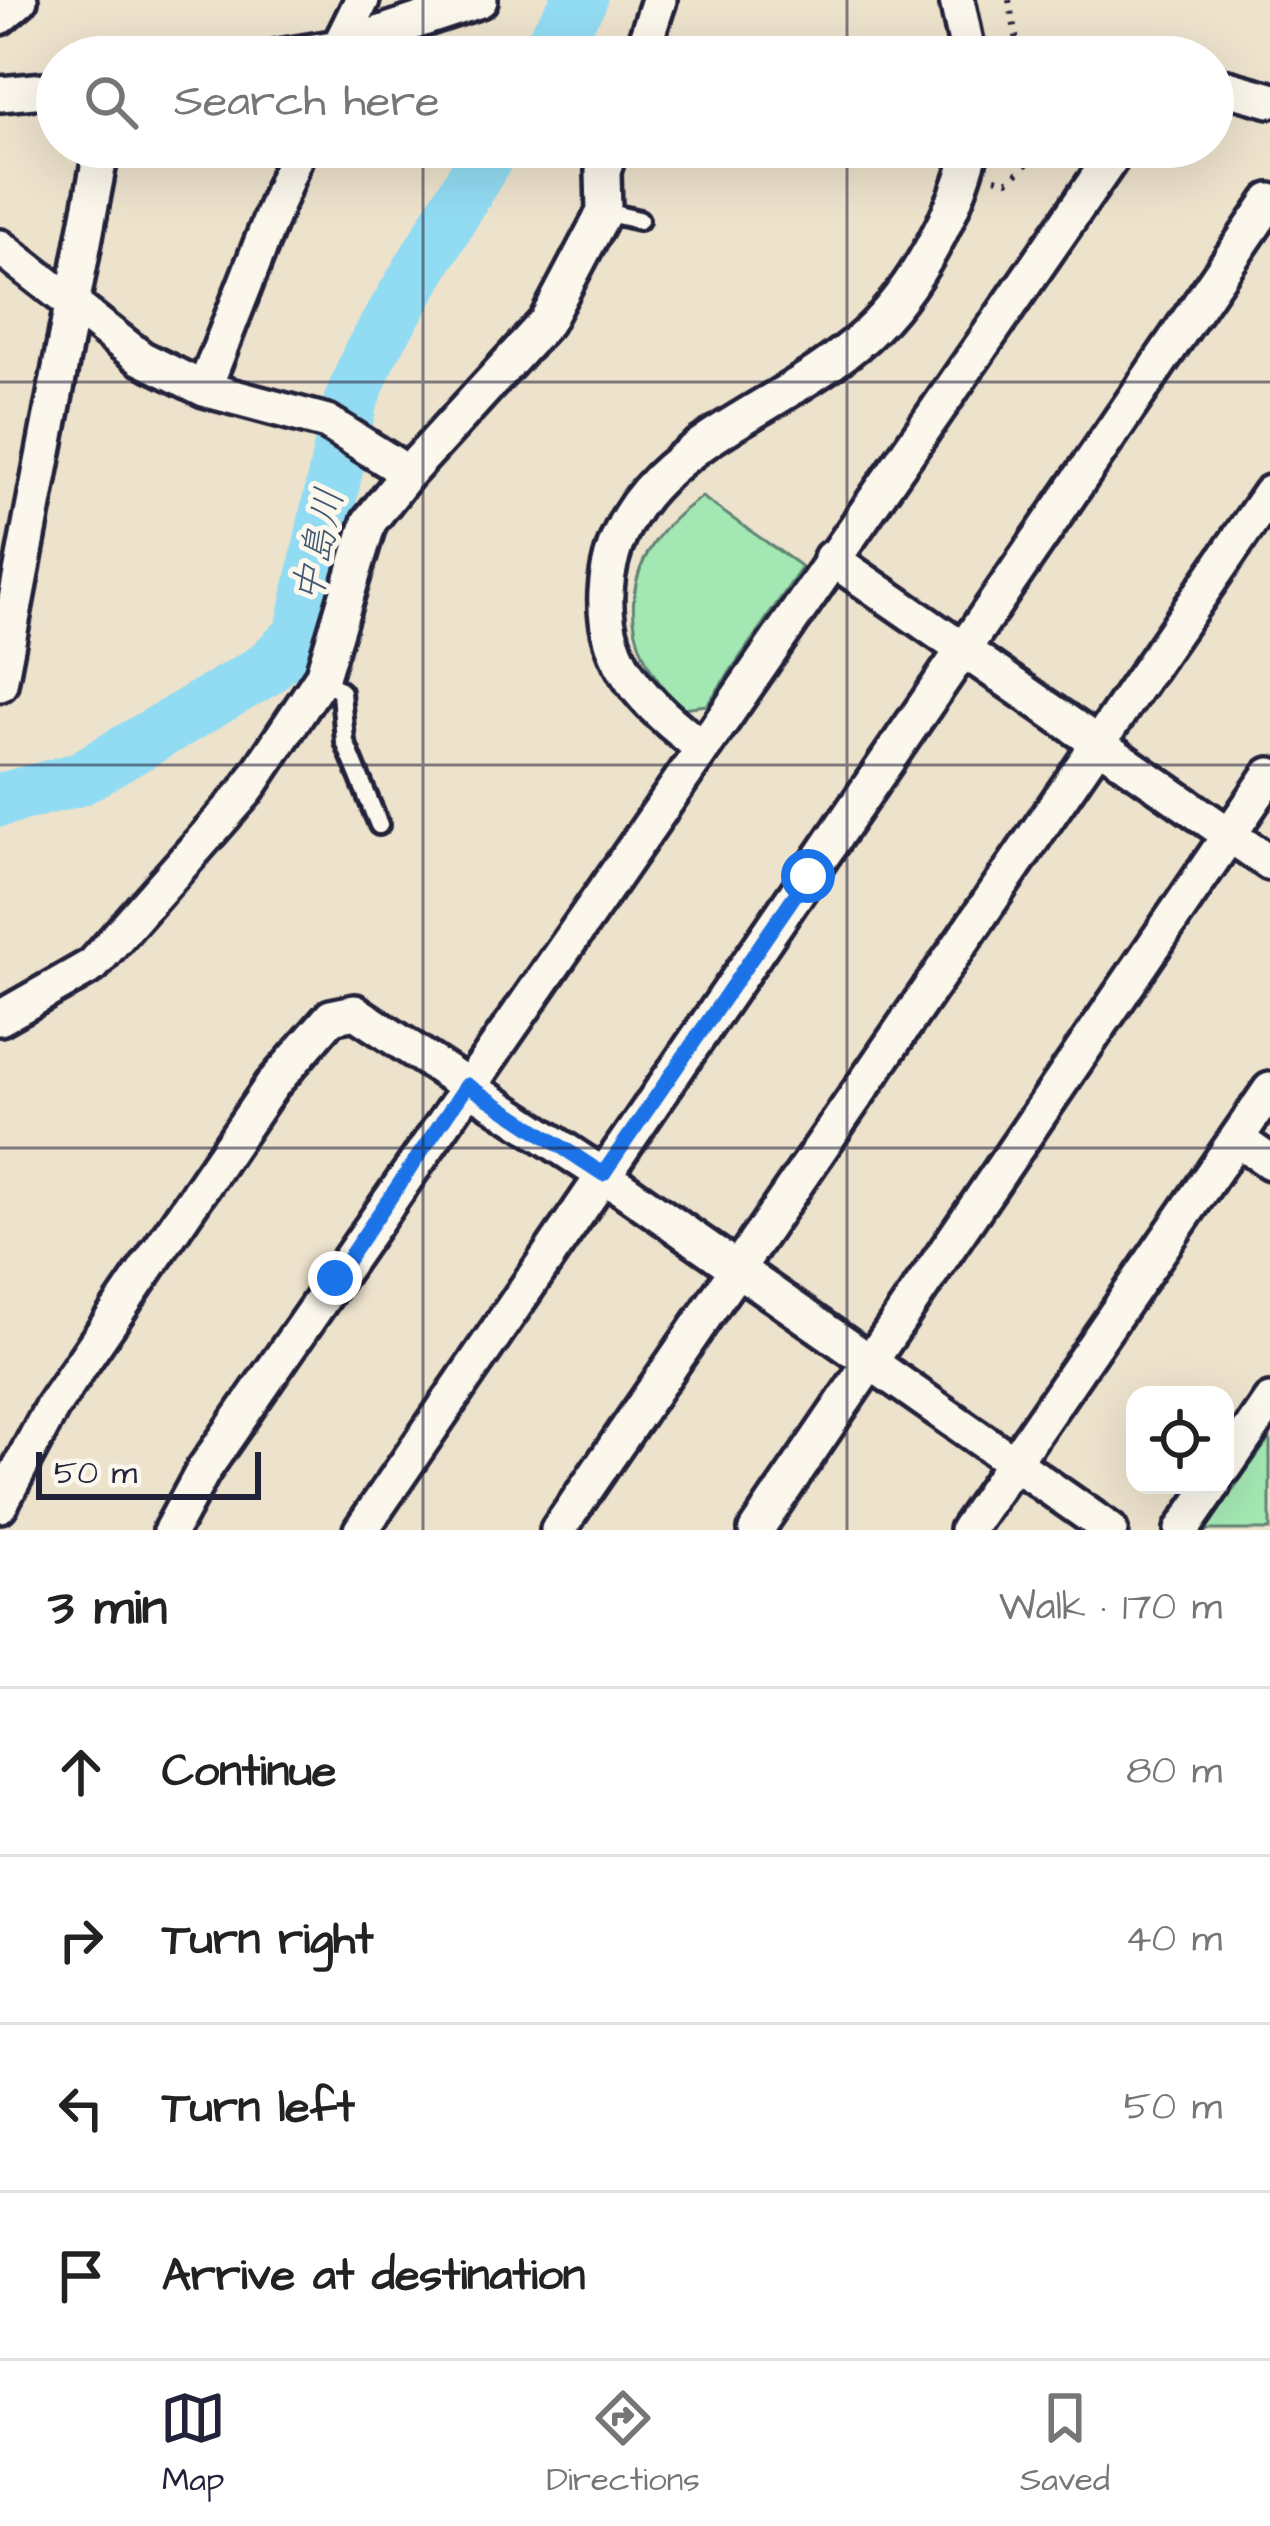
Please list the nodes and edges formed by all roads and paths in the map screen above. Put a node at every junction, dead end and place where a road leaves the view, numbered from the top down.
1 (20, 0) edge
2 (362, 0) edge
3 (480, 0) edge
4 (659, 0) edge
5 (957, 0) edge
6 (1009, 0) edge
7 (0, 17) edge
8 (345, 36) edge
9 (381, 36) edge
10 (647, 36) edge
11 (965, 36) edge
12 (1016, 36) edge
13 (1234, 90) edge
14 (36, 91) edge
15 (0, 94) edge
16 (1270, 100) edge
17 (98, 168) edge
18 (291, 168) edge
19 (604, 168) edge
20 (975, 168) edge
21 (989, 168) edge
22 (1023, 168) edge
23 (1104, 168) edge
24 (1270, 201) edge
25 (604, 212) junction
26 (639, 220) dead end
27 (0, 247) edge
28 (74, 310) junction
29 (204, 389) junction
30 (407, 472) junction
31 (1270, 493) edge
32 (832, 558) junction
33 (962, 652) junction
34 (322, 677) junction
35 (0, 684) edge
36 (1098, 743) junction
37 (701, 747) junction
38 (1270, 775) edge
39 (379, 825) dead end
40 (1228, 836) junction
41 (1270, 863) edge
42 (0, 1018) edge
43 (467, 1085) junction
44 (1270, 1090) edge
45 (1237, 1139) junction
46 (1270, 1162) edge
47 (603, 1174) junction
48 (736, 1271) junction
49 (870, 1363) junction
50 (1270, 1401) edge
51 (1234, 1454) edge
52 (1012, 1464) junction
53 (1207, 1494) edge
54 (0, 1505) edge
55 (171, 1530) edge
56 (362, 1530) edge
57 (558, 1530) edge
58 (756, 1530) edge
59 (967, 1530) edge
60 (1110, 1530) edge
61 (1182, 1530) edge

1 - 7 street
2 - 8 street
3 - 9 street
4 - 10 street
5 - 11 street
6 - 12 path
13 - 16 street
14 - 15 street
17 - 28 street
18 - 29 street
19 - 25 street
20 - 37 street
21 - 22 path
23 - 32 street
24 - 33 street
25 - 26 lane
25 - 30 street
27 - 28 street
28 - 29 street
28 - 35 street
29 - 30 street
30 - 34 street
31 - 36 street
32 - 33 street
32 - 37 street
33 - 36 street
33 - 47 street
34 - 39 lane
34 - 42 street
36 - 40 street
36 - 48 street
37 - 43 street
38 - 40 street
40 - 41 street
40 - 49 street
43 - 47 street
43 - 54 street
43 - 55 street
44 - 45 street
45 - 46 street
45 - 52 street
47 - 48 street
47 - 56 street
48 - 49 street
48 - 57 street
49 - 52 street
49 - 58 street
50 - 51 street
52 - 59 street
52 - 60 street
53 - 61 street

